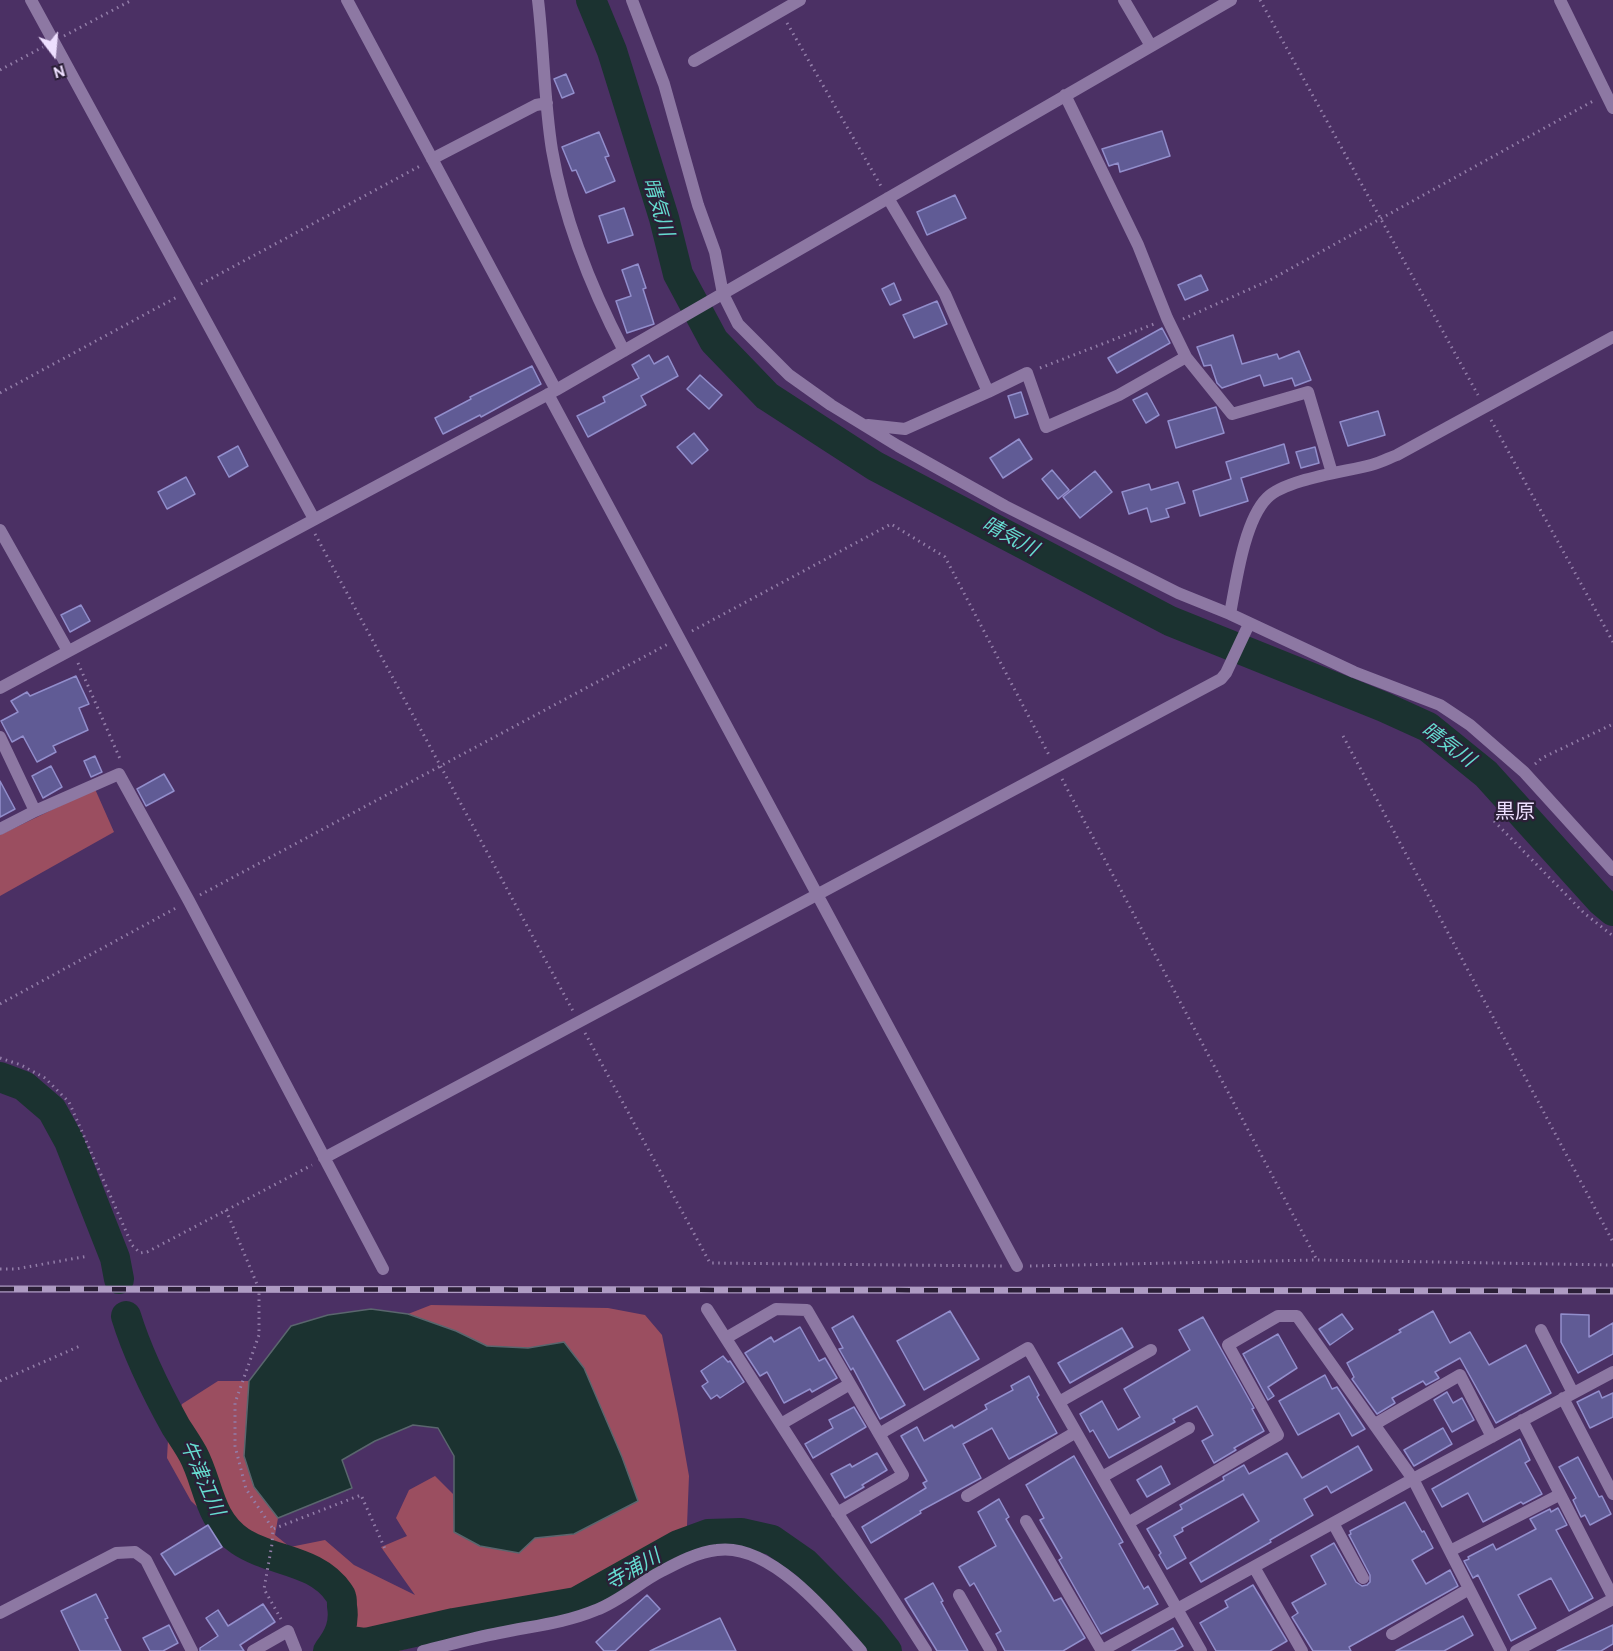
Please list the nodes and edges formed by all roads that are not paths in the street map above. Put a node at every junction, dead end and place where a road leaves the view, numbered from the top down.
1 (31, 0) edge
2 (347, 0) edge
3 (538, 0) edge
4 (632, 0) edge
5 (800, 0) edge
6 (1124, 0) edge
7 (1232, 0) edge
8 (1560, 0) edge
9 (1151, 46) junction
10 (694, 61) dead end
11 (1065, 95) junction
12 (547, 103) junction
13 (1613, 108) edge
14 (432, 159) junction
15 (888, 198) junction
16 (723, 294) junction
17 (1613, 337) edge
18 (624, 351) junction
19 (1186, 357) junction
20 (552, 392) junction
21 (987, 392) junction
22 (862, 424) junction
23 (1332, 473) junction
24 (314, 519) junction
25 (0, 530) edge
26 (1230, 614) junction
27 (1247, 628) junction
28 (68, 651) junction
29 (0, 688) edge
30 (0, 737) edge
31 (36, 812) junction
32 (0, 829) edge
33 (1613, 870) edge
34 (817, 895) junction
35 (324, 1158) junction
36 (1017, 1266) road end
37 (383, 1269) dead end
38 (707, 1309) dead end
39 (1540, 1330) dead end
40 (726, 1338) junction
41 (1151, 1350) dead end
42 (1613, 1372) edge
43 (850, 1384) junction
44 (1568, 1396) junction
45 (1059, 1402) junction
46 (1522, 1420) junction
47 (781, 1424) junction
48 (1375, 1424) junction
49 (1189, 1428) dead end
50 (1076, 1432) junction
51 (879, 1434) junction
52 (1492, 1437) junction
53 (1102, 1478) junction
54 (1413, 1479) junction
55 (1613, 1493) edge
56 (1559, 1495) junction
57 (967, 1496) dead end
58 (837, 1513) junction
59 (1026, 1521) dead end
60 (1128, 1523) junction
61 (1333, 1523) junction
62 (1450, 1551) junction
63 (1254, 1566) junction
64 (1363, 1578) dead end
65 (1469, 1589) junction
66 (959, 1595) dead end
67 (1613, 1598) edge
68 (1176, 1609) junction
69 (0, 1613) edge
70 (1392, 1634) dead end
71 (192, 1651) edge
72 (253, 1651) edge
73 (296, 1651) edge
74 (423, 1651) edge
75 (861, 1651) edge
76 (926, 1651) edge
77 (991, 1651) edge
78 (1101, 1651) edge
79 (1201, 1651) edge
80 (1302, 1651) edge
81 (1501, 1651) edge
82 (1516, 1651) edge

1 - 24 street
2 - 14 street
3 - 12 street
4 - 16 street
5 - 10 street
6 - 9 street
7 - 9 street
8 - 13 street
9 - 11 street
11 - 15 street
11 - 19 street
12 - 14 street
12 - 18 street
14 - 20 street
15 - 16 street
15 - 21 street
16 - 18 street
16 - 22 street
17 - 23 street
18 - 20 street
19 - 21 street
19 - 23 street
20 - 24 street
20 - 34 street
21 - 22 street
22 - 26 street
23 - 26 street
24 - 28 street
25 - 28 street
26 - 27 street
27 - 33 street
27 - 34 street
28 - 29 street
30 - 31 street
31 - 32 street
31 - 35 street
34 - 35 street
34 - 36 street
35 - 37 street
38 - 40 street
39 - 44 street
40 - 43 street
40 - 47 street
41 - 45 street
42 - 44 street
43 - 47 street
43 - 51 street
44 - 46 street
44 - 55 street
45 - 50 street
45 - 51 street
46 - 52 street
46 - 56 street
47 - 58 street
48 - 52 street
48 - 54 street
48 - 60 street
49 - 53 street
50 - 53 street
50 - 57 street
51 - 58 street
52 - 54 street
53 - 60 street
54 - 61 street
54 - 62 street
56 - 62 street
56 - 67 street
58 - 76 street
59 - 78 street
60 - 68 street
61 - 63 street
61 - 64 street
62 - 65 street
63 - 68 street
63 - 80 street
65 - 70 street
65 - 81 street
66 - 77 street
67 - 82 street
68 - 78 street
68 - 79 street
69 - 71 street
72 - 73 street
74 - 75 street

